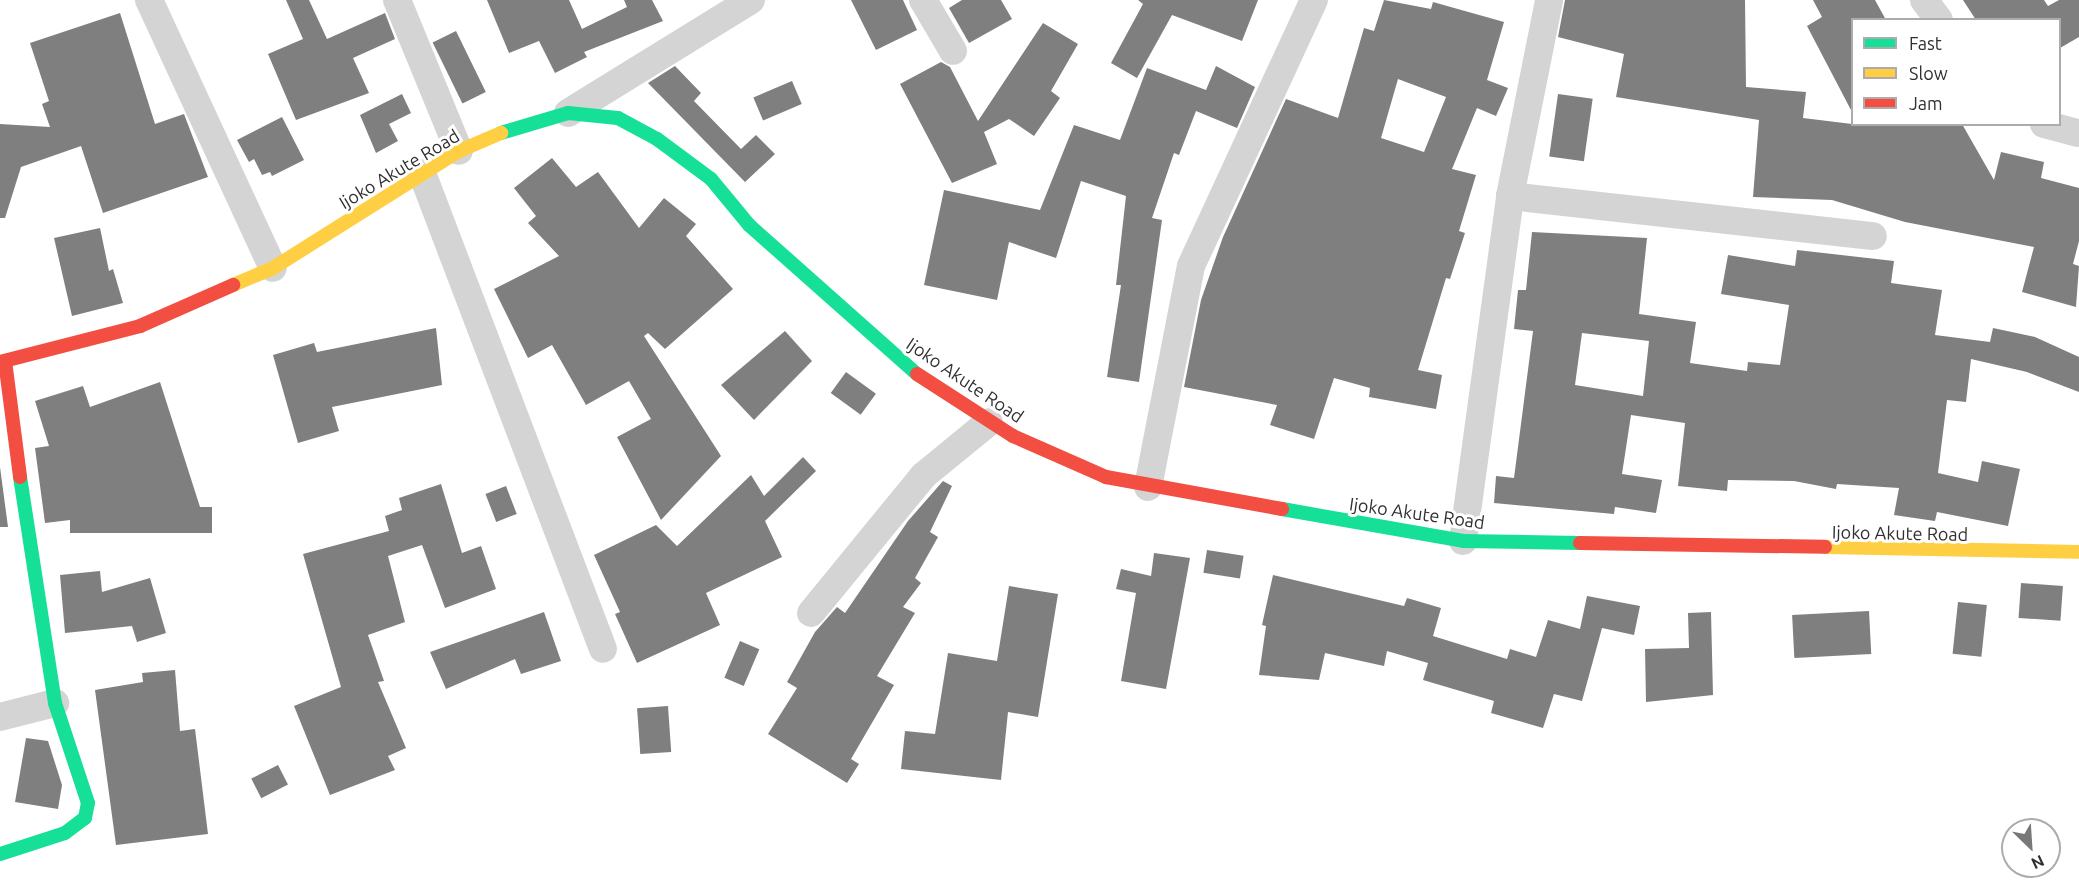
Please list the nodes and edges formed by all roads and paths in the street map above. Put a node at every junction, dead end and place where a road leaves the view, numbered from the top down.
1 (149, 0) edge
2 (397, 0) edge
3 (751, 0) edge
4 (923, 0) edge
5 (1314, 0) edge
6 (1549, 0) edge
7 (1924, 0) edge
8 (1938, 18) edge
9 (953, 51) dead end
10 (568, 113) junction
11 (2052, 126) edge
12 (2078, 133) edge
13 (459, 151) junction
14 (422, 173) junction
15 (1510, 196) junction
16 (1873, 236) dead end
17 (273, 268) junction
18 (3, 361) edge
19 (989, 422) junction
20 (1148, 487) junction
21 (1463, 541) junction
22 (2079, 552) edge
23 (811, 613) dead end
24 (603, 649) dead end
25 (55, 703) junction
26 (0, 717) edge
27 (0, 854) edge

1 - 17 street
2 - 13 street
3 - 10 street
4 - 9 street
5 - 20 street
6 - 15 street
7 - 8 street
10 - 13 main road, Ijoko Akute Road
10 - 19 main road, Ijoko Akute Road
11 - 12 street
13 - 14 main road, Ijoko Akute Road
14 - 17 main road, Ijoko Akute Road
14 - 24 street
15 - 16 street
15 - 21 street
17 - 18 main road, Ijoko Akute Road
18 - 25 main road
19 - 20 main road, Ijoko Akute Road
19 - 23 street
20 - 21 main road, Ijoko Akute Road
21 - 22 main road, Ijoko Akute Road
25 - 26 street
25 - 27 main road

